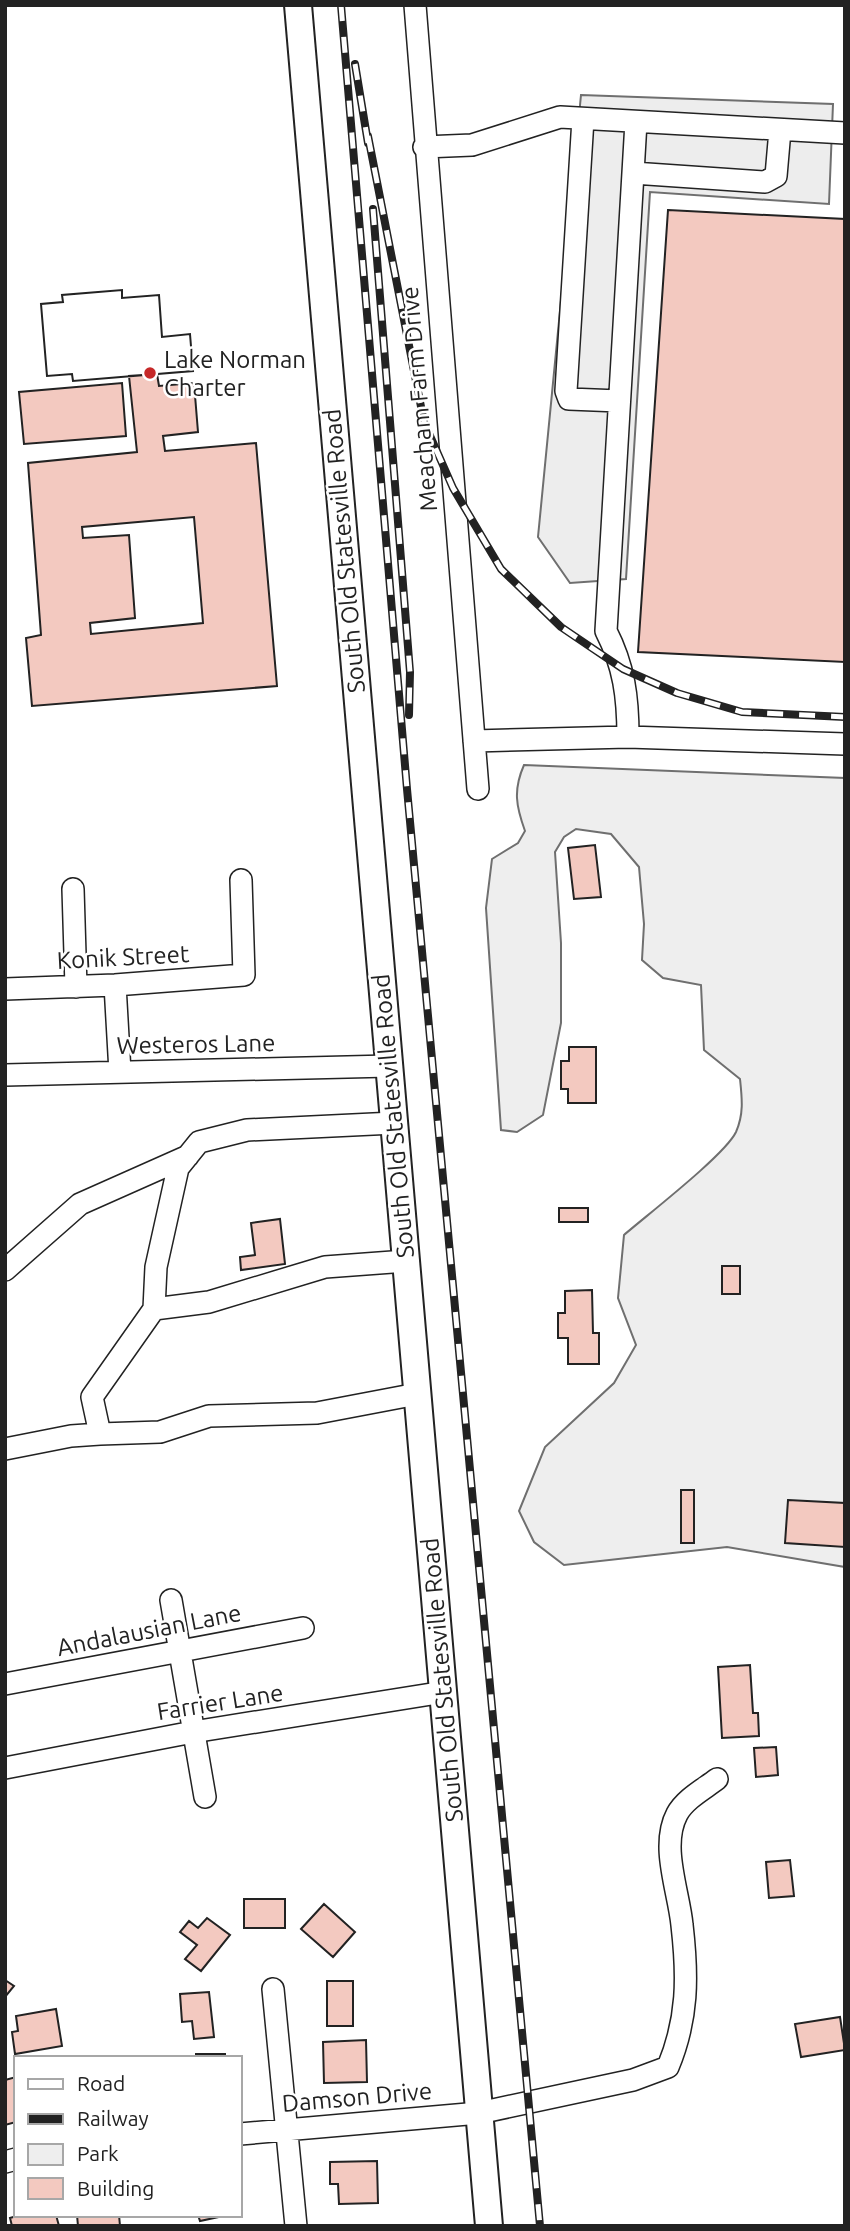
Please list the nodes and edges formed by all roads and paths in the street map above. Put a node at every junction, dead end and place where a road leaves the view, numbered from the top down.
1 (298, 5) edge
2 (415, 5) edge
3 (583, 119) junction
4 (636, 122) junction
5 (780, 130) junction
6 (845, 133) edge
7 (424, 147) junction
8 (633, 173) junction
9 (619, 401) junction
10 (628, 737) junction
11 (474, 741) junction
12 (845, 744) edge
13 (478, 789) dead end
14 (241, 880) dead end
15 (74, 889) dead end
16 (115, 985) junction
17 (76, 987) junction
18 (5, 989) edge
19 (389, 1066) junction
20 (121, 1072) junction
21 (5, 1075) edge
22 (394, 1123) junction
23 (188, 1156) junction
24 (406, 1261) junction
25 (5, 1270) edge
26 (154, 1309) junction
27 (417, 1394) junction
28 (100, 1434) junction
29 (5, 1449) edge
30 (171, 1600) dead end
31 (303, 1628) dead end
32 (178, 1651) junction
33 (5, 1684) edge
34 (444, 1692) junction
35 (193, 1732) junction
36 (5, 1768) edge
37 (717, 1779) dead end
38 (205, 1797) dead end
39 (273, 1989) dead end
40 (479, 2113) junction
41 (287, 2130) junction
42 (242, 2134) edge
43 (296, 2226) edge
44 (489, 2226) edge

1 - 19 main road, South Old Statesville Road
2 - 7 street, Meacham Farm Drive
3 - 4 street
3 - 7 street
3 - 9 street
4 - 5 street
4 - 8 street
5 - 6 street
5 - 8 street
7 - 11 street, Meacham Farm Drive
8 - 9 street
9 - 10 street
10 - 11 street
10 - 12 street
11 - 13 street, Meacham Farm Drive
14 - 16 street, Konik Street
15 - 17 street
16 - 17 street, Konik Street
16 - 20 street
17 - 18 street, Konik Street
19 - 20 street, Westeros Lane
19 - 22 main road, South Old Statesville Road
20 - 21 street, Westeros Lane
22 - 23 street
22 - 24 main road, South Old Statesville Road
23 - 25 street
23 - 26 street
24 - 26 street
24 - 27 main road, South Old Statesville Road
26 - 28 street
27 - 28 street
27 - 34 main road, South Old Statesville Road
28 - 29 street
30 - 32 street
31 - 32 street, Andalausian Lane
32 - 33 street, Andalausian Lane
32 - 35 street
34 - 35 street, Farrier Lane
34 - 40 main road, South Old Statesville Road
35 - 36 street, Farrier Lane
35 - 38 street
37 - 40 street, Damson Drive
39 - 41 street
40 - 41 street, Damson Drive
40 - 44 main road, South Old Statesville Road
41 - 42 street, Damson Drive
41 - 43 street

